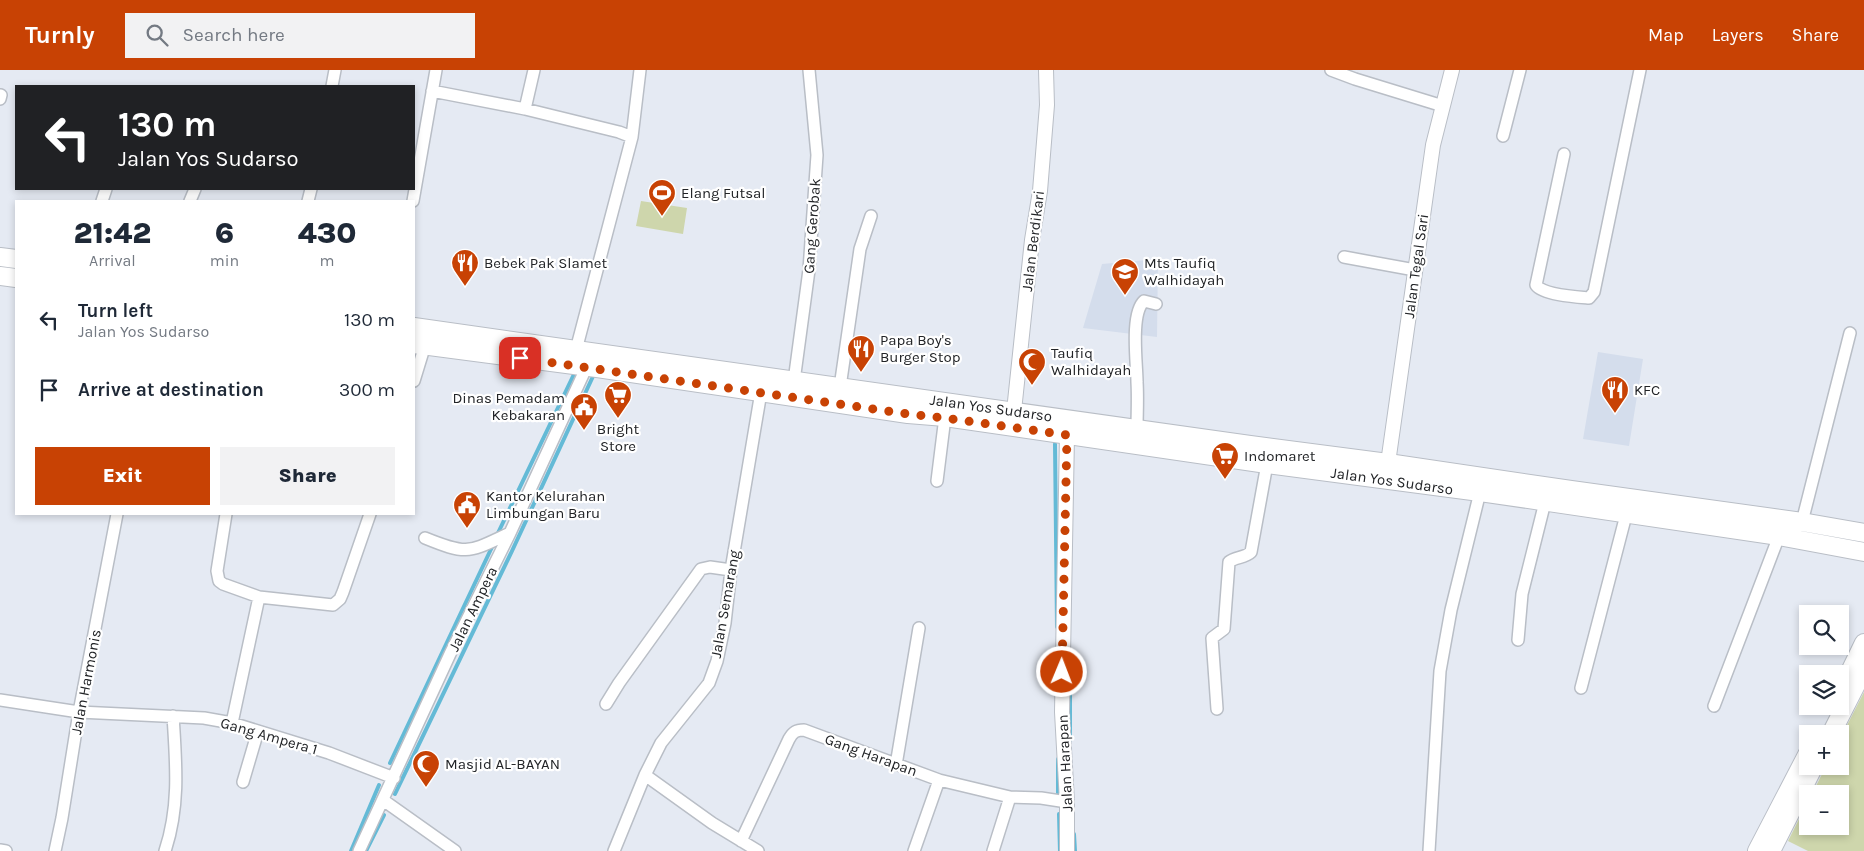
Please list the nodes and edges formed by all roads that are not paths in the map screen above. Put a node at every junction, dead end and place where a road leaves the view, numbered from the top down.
1 (335, 70) edge
2 (436, 70) edge
3 (534, 70) edge
4 (640, 70) edge
5 (810, 70) edge
6 (1046, 70) edge
7 (1331, 70) edge
8 (1452, 70) edge
9 (1520, 70) edge
10 (1640, 70) edge
11 (332, 85) edge
12 (432, 91) junction
13 (1442, 106) junction
14 (525, 109) junction
15 (1504, 136) dead end
16 (632, 137) junction
17 (1564, 154) dead end
18 (414, 200) edge
19 (871, 216) dead end
20 (0, 256) edge
21 (1344, 257) dead end
22 (15, 259) edge
23 (1415, 270) junction
24 (0, 276) edge
25 (15, 278) edge
26 (1156, 304) dead end
27 (415, 327) edge
28 (1850, 333) dead end
29 (419, 344) edge
30 (576, 350) junction
31 (587, 366) junction
32 (415, 374) edge
33 (794, 381) junction
34 (840, 387) junction
35 (762, 392) junction
36 (910, 406) junction
37 (1014, 411) junction
38 (945, 418) junction
39 (1136, 429) junction
40 (1067, 435) junction
41 (1388, 463) junction
42 (1267, 464) junction
43 (937, 481) dead end
44 (1480, 492) junction
45 (1569, 498) junction
46 (1545, 502) junction
47 (1626, 514) junction
48 (117, 515) edge
49 (226, 515) edge
50 (370, 515) edge
51 (1802, 522) junction
52 (510, 533) junction
53 (1864, 533) edge
54 (1779, 536) junction
55 (425, 538) dead end
56 (1864, 552) edge
57 (731, 570) junction
58 (259, 597) junction
59 (920, 628) dead end
60 (1518, 640) dead end
61 (1864, 643) edge
62 (1864, 670) edge
63 (1849, 673) edge
64 (1581, 688) dead end
65 (0, 700) edge
66 (606, 704) dead end
67 (1714, 706) dead end
68 (1217, 709) dead end
69 (79, 712) junction
70 (174, 716) junction
71 (232, 723) junction
72 (1836, 725) edge
73 (258, 731) junction
74 (896, 764) junction
75 (1799, 770) edge
76 (645, 775) junction
77 (1809, 775) edge
78 (394, 778) junction
79 (938, 780) junction
80 (243, 782) dead end
81 (1010, 797) junction
82 (383, 800) junction
83 (1065, 802) junction
84 (741, 841) junction
85 (0, 850) edge
86 (6, 851) edge
87 (55, 851) edge
88 (165, 851) edge
89 (359, 851) edge
90 (455, 851) edge
91 (614, 851) edge
92 (758, 851) edge
93 (914, 851) edge
94 (993, 851) edge
95 (1068, 851) edge
96 (1429, 851) edge
97 (1757, 851) edge
98 (1770, 851) edge

1 - 11 street
2 - 12 street
3 - 14 street
4 - 16 street
5 - 33 street, Gang Gerobak
6 - 37 street, Jalan Berdikari
7 - 13 street
8 - 13 street, Jalan Tegal Sari
9 - 15 street
10 - 17 street
12 - 14 street
12 - 18 street
13 - 23 street, Jalan Tegal Sari
14 - 16 street
16 - 30 street
19 - 34 street
20 - 22 main road
21 - 23 street
23 - 41 street, Jalan Tegal Sari
24 - 25 main road
26 - 39 street
27 - 30 main road, Jalan Yos Sudarso
28 - 51 street
29 - 31 main road, Jalan Yos Sudarso
29 - 32 street
30 - 33 main road, Jalan Yos Sudarso
31 - 35 main road, Jalan Yos Sudarso
31 - 52 street, Jalan Ampera
33 - 34 main road, Jalan Yos Sudarso
34 - 36 main road, Jalan Yos Sudarso
35 - 36 main road, Jalan Yos Sudarso
35 - 57 street, Jalan Semarang
36 - 37 main road, Jalan Yos Sudarso
36 - 38 main road, Jalan Yos Sudarso
37 - 39 main road, Jalan Yos Sudarso
38 - 40 main road, Jalan Yos Sudarso
38 - 43 street
39 - 41 main road, Jalan Yos Sudarso
40 - 42 main road, Jalan Yos Sudarso
40 - 83 street, Jalan Harapan
41 - 45 main road, Jalan Yos Sudarso
42 - 44 main road, Jalan Yos Sudarso
42 - 68 street
44 - 46 main road, Jalan Yos Sudarso
44 - 96 street
45 - 46 main road, Jalan Yos Sudarso
45 - 47 main road, Jalan Yos Sudarso
45 - 51 main road, Jalan Yos Sudarso
46 - 60 street
47 - 54 main road, Jalan Yos Sudarso
47 - 64 street
48 - 69 street, Jalan Harmonis
49 - 58 street
50 - 58 street
51 - 53 main road, Jalan Yos Sudarso
52 - 55 street
52 - 78 street, Jalan Ampera
54 - 56 main road, Jalan Yos Sudarso
54 - 67 street
57 - 66 street
57 - 76 street, Jalan Semarang
58 - 71 street
59 - 74 street
61 - 63 main road
62 - 72 main road
65 - 69 street, Gang Ampera 1
69 - 70 street, Gang Ampera 1
69 - 87 street, Jalan Harmonis
70 - 71 street, Gang Ampera 1
70 - 88 street
71 - 73 street, Gang Ampera 1
73 - 78 street, Gang Ampera 1
73 - 80 street
74 - 79 street, Gang Harapan
74 - 84 street, Gang Harapan
75 - 97 main road
76 - 84 street
76 - 91 street, Jalan Semarang
77 - 98 main road
78 - 82 street, Jalan Ampera
79 - 81 street, Gang Harapan
79 - 93 street
81 - 83 street, Gang Harapan
81 - 94 street
82 - 89 street, Jalan Ampera
82 - 90 street
83 - 95 street, Jalan Harapan
84 - 92 street
85 - 86 street

